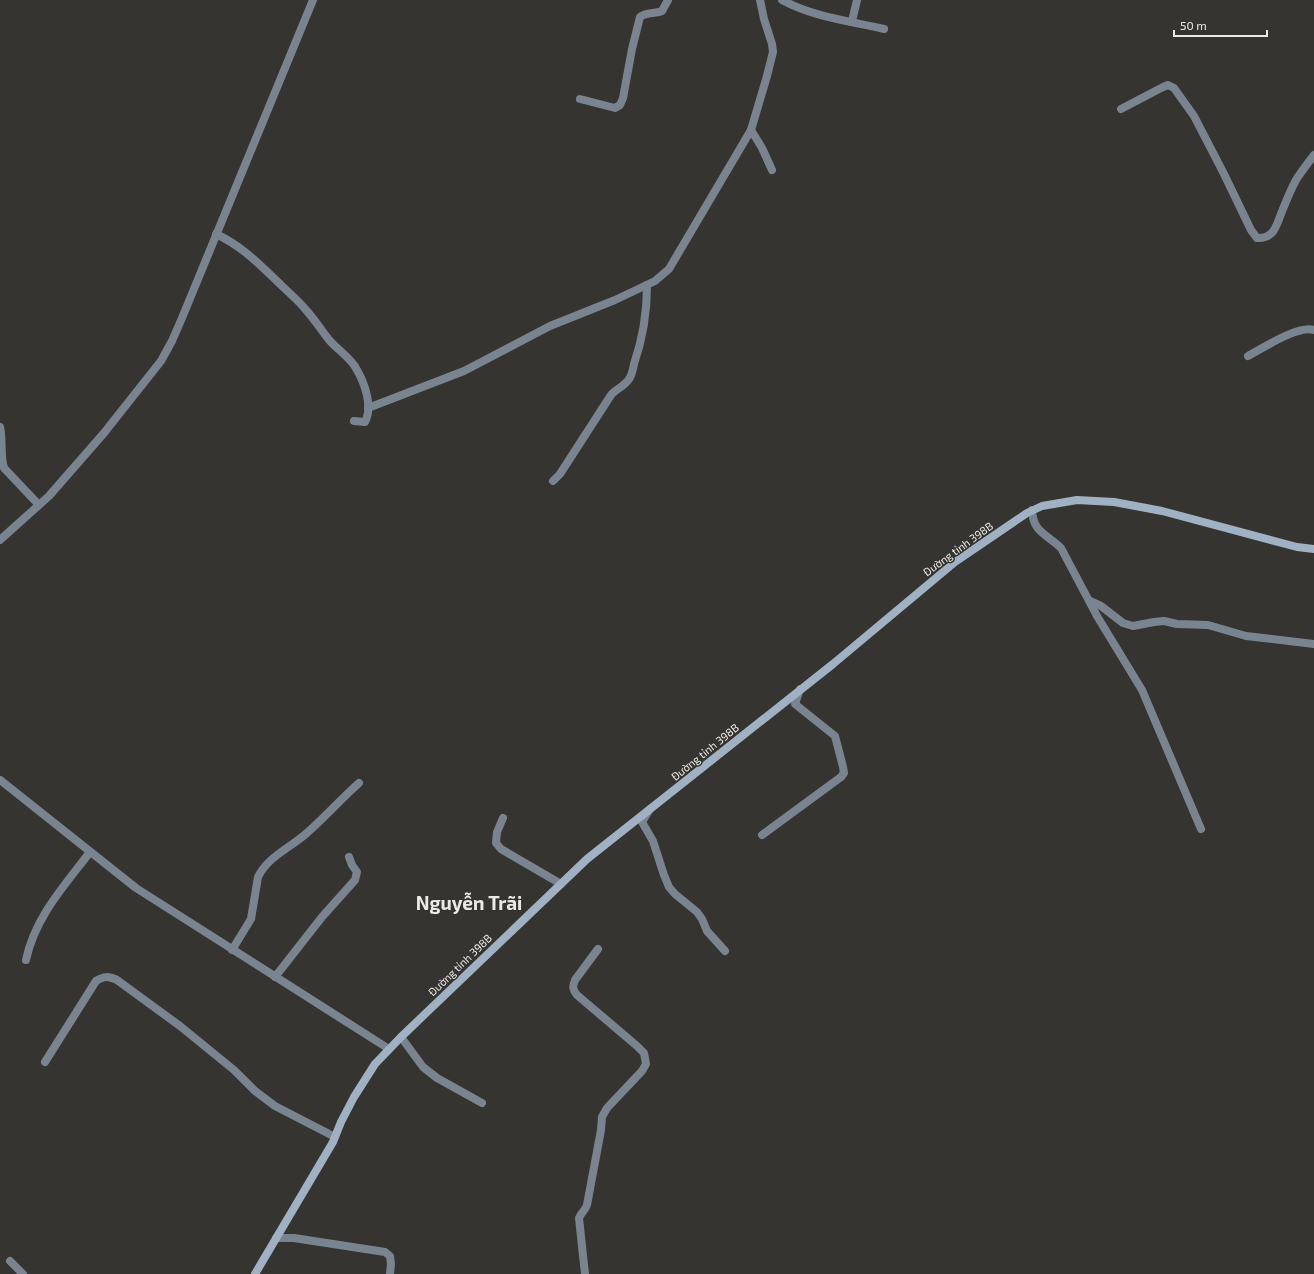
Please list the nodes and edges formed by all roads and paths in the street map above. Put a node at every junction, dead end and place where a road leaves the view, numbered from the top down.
1 (313, 0) edge
2 (668, 0) edge
3 (760, 0) edge
4 (782, 0) edge
5 (857, 0) edge
6 (852, 21) junction
7 (884, 29) dead end
8 (580, 99) dead end
9 (1121, 109) dead end
10 (751, 130) junction
11 (1314, 155) edge
12 (772, 170) dead end
13 (216, 234) junction
14 (648, 285) junction
15 (1314, 330) edge
16 (1248, 356) dead end
17 (368, 408) junction
18 (354, 421) dead end
19 (0, 427) edge
20 (553, 481) dead end
21 (39, 505) junction
22 (1032, 510) junction
23 (0, 540) edge
24 (1314, 548) edge
25 (1090, 601) junction
26 (1314, 644) edge
27 (800, 689) junction
28 (0, 780) edge
29 (359, 783) dead end
30 (651, 809) junction
31 (503, 818) dead end
32 (1201, 830) dead end
33 (762, 835) dead end
34 (90, 852) junction
35 (349, 857) dead end
36 (561, 884) junction
37 (598, 949) dead end
38 (232, 950) junction
39 (725, 951) dead end
40 (26, 960) dead end
41 (275, 977) junction
42 (401, 1037) junction
43 (389, 1049) junction
44 (45, 1062) dead end
45 (482, 1103) dead end
46 (335, 1137) junction
47 (276, 1238) junction
48 (10, 1261) dead end
49 (23, 1274) edge
50 (255, 1274) edge
51 (390, 1274) edge
52 (585, 1274) edge

1 - 13 street
2 - 8 street
3 - 10 street
4 - 6 street
5 - 6 street
6 - 7 street
9 - 11 street
10 - 12 street
10 - 14 street
13 - 17 street
13 - 21 street
14 - 17 street
14 - 20 street
15 - 16 street
17 - 18 street
19 - 21 street
21 - 23 street
22 - 24 main road, Đường tỉnh 398B
22 - 25 street
22 - 27 main road, Đường tỉnh 398B
25 - 26 street
25 - 32 street
27 - 30 main road, Đường tỉnh 398B
27 - 33 street
28 - 34 street
29 - 38 street
30 - 36 main road, Đường tỉnh 398B
30 - 39 street
31 - 36 street
34 - 38 street
34 - 40 street
35 - 41 street
36 - 42 main road, Đường tỉnh 398B
37 - 52 street
38 - 41 street
41 - 43 street
42 - 43 main road, Đường tỉnh 398B
42 - 45 street
43 - 46 main road, Đường tỉnh 398B
44 - 46 street
46 - 47 main road, Đường tỉnh 398B
47 - 50 main road, Đường tỉnh 398B
47 - 51 street
48 - 49 street

